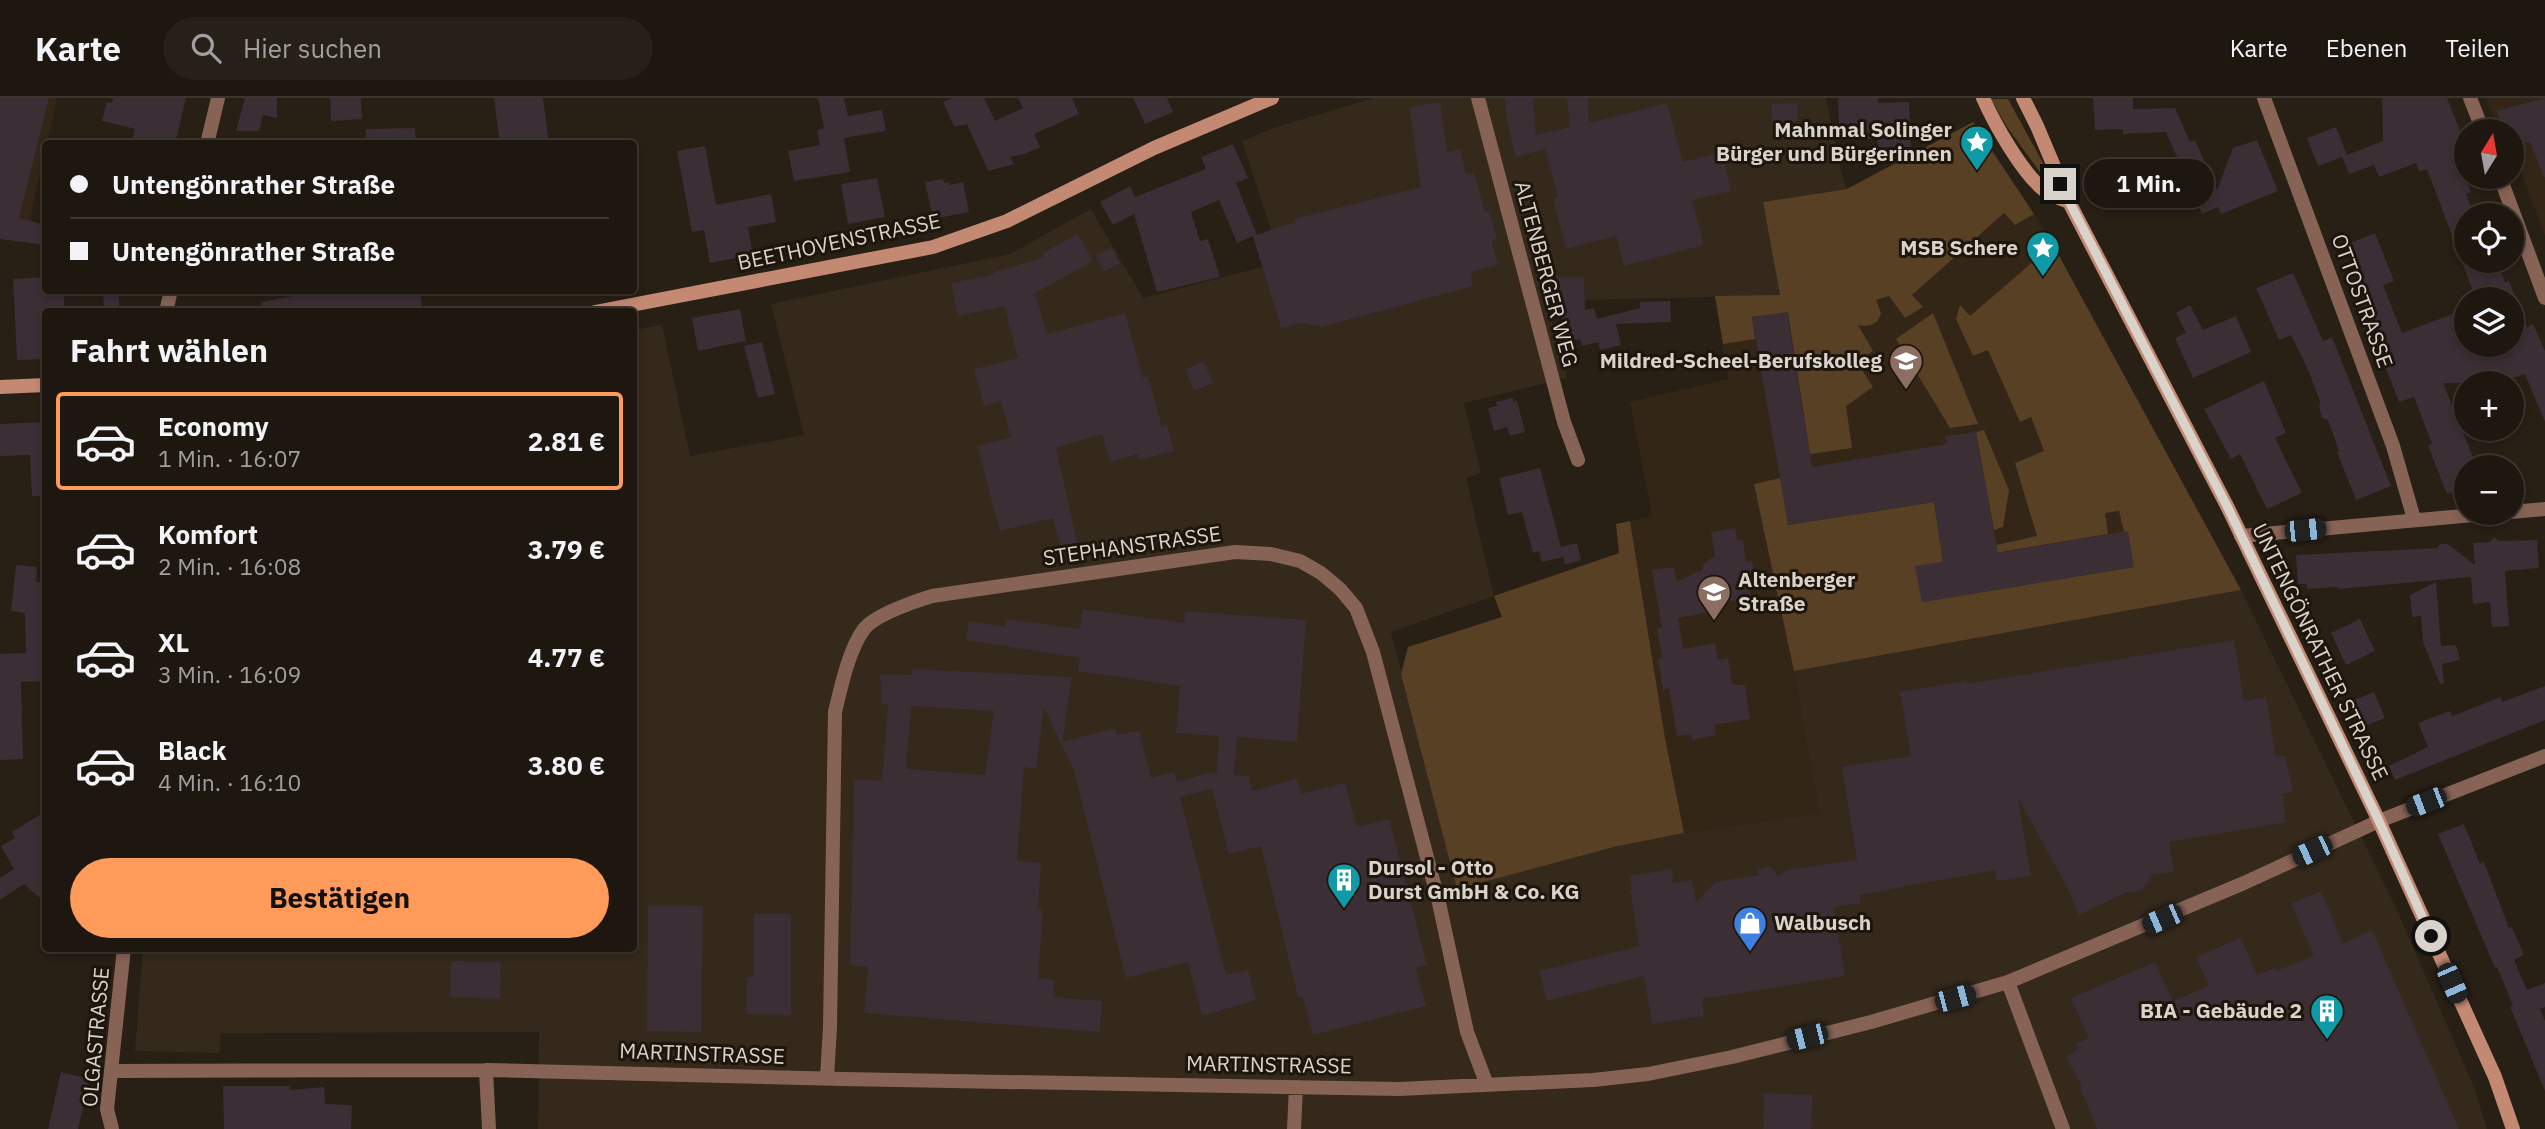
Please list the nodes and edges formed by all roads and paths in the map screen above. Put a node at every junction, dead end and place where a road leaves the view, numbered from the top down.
1 (218, 98) edge
2 (1272, 98) edge
3 (1478, 98) edge
4 (1983, 98) edge
5 (2023, 98) edge
6 (2264, 98) edge
7 (2470, 98) edge
8 (2478, 119) edge
9 (208, 140) edge
10 (2504, 189) edge
11 (2069, 202) junction
12 (2545, 298) edge
13 (617, 308) edge
14 (42, 385) edge
15 (0, 387) edge
16 (1578, 460) dead end
17 (2545, 509) edge
18 (2524, 511) edge
19 (2454, 516) edge
20 (2414, 519) junction
21 (2241, 536) junction
22 (2545, 756) edge
23 (2379, 821) junction
24 (124, 952) edge
25 (2008, 982) junction
26 (486, 1070) junction
27 (112, 1071) junction
28 (827, 1078) junction
29 (1487, 1086) junction
30 (1296, 1087) junction
31 (113, 1129) edge
32 (489, 1129) edge
33 (1294, 1129) edge
34 (2063, 1129) edge
35 (2513, 1129) edge

1 - 9 street
2 - 13 street, BEETHOVENSTRASSE
3 - 16 street, ALTENBERGER WEG
4 - 11 street
5 - 11 street, UNTENGÖNRATHER STRASSE
6 - 20 street, OTTOSTRASSE
7 - 8 street
10 - 12 street
11 - 21 street, UNTENGÖNRATHER STRASSE
14 - 15 street
17 - 18 street
19 - 20 street
20 - 21 street
21 - 23 street, UNTENGÖNRATHER STRASSE
22 - 23 street, MARTINSTRASSE
23 - 25 street, MARTINSTRASSE
23 - 35 street, UNTENGÖNRATHER STRASSE
24 - 27 street, OLGASTRASSE
25 - 29 street, MARTINSTRASSE
25 - 34 street
26 - 27 street, MARTINSTRASSE
26 - 28 street, MARTINSTRASSE
26 - 32 street
27 - 31 street, OLGASTRASSE
28 - 29 street, STEPHANSTRASSE
28 - 30 street, MARTINSTRASSE
29 - 30 street, MARTINSTRASSE
30 - 33 street

